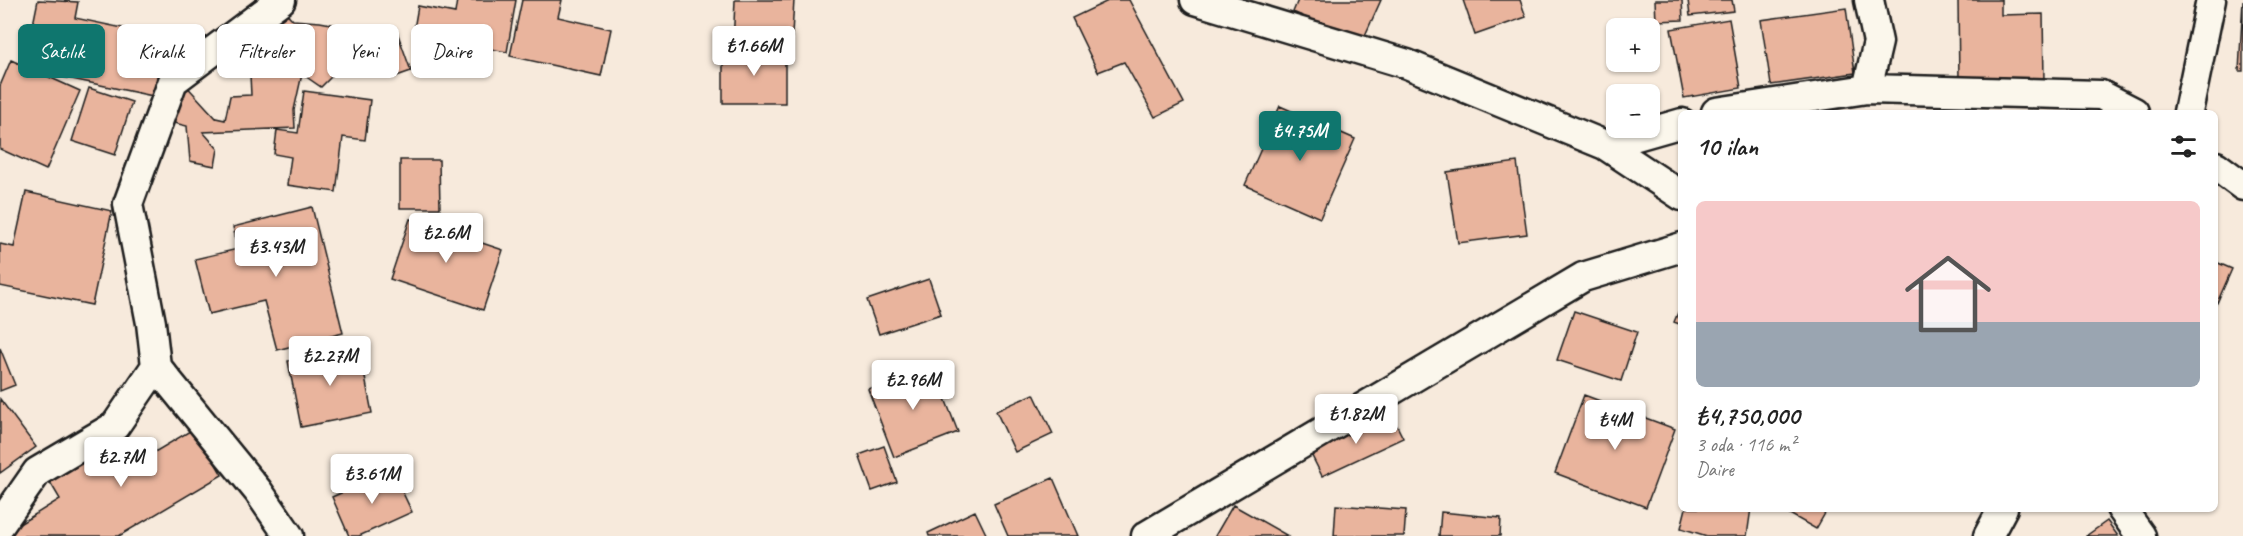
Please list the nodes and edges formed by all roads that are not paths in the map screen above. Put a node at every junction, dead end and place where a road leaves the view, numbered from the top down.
1 (281, 0) edge
2 (1195, 0) edge
3 (1869, 0) edge
4 (2211, 0) edge
5 (1867, 89) junction
6 (1729, 110) edge
7 (2130, 110) edge
8 (2188, 110) edge
9 (1678, 124) edge
10 (1605, 145) junction
11 (2218, 167) edge
12 (2243, 186) edge
13 (1678, 193) edge
14 (1678, 248) edge
15 (156, 366) junction
16 (2001, 512) edge
17 (2124, 512) edge
18 (0, 525) edge
19 (289, 536) edge
20 (1146, 536) edge
21 (1988, 536) edge
22 (2141, 536) edge

1 - 15 street
2 - 10 street
3 - 5 street
4 - 8 street
5 - 6 street
5 - 7 street
9 - 10 street
10 - 13 street
11 - 12 street
14 - 20 street
15 - 18 street
15 - 19 street
16 - 21 street
17 - 22 street

